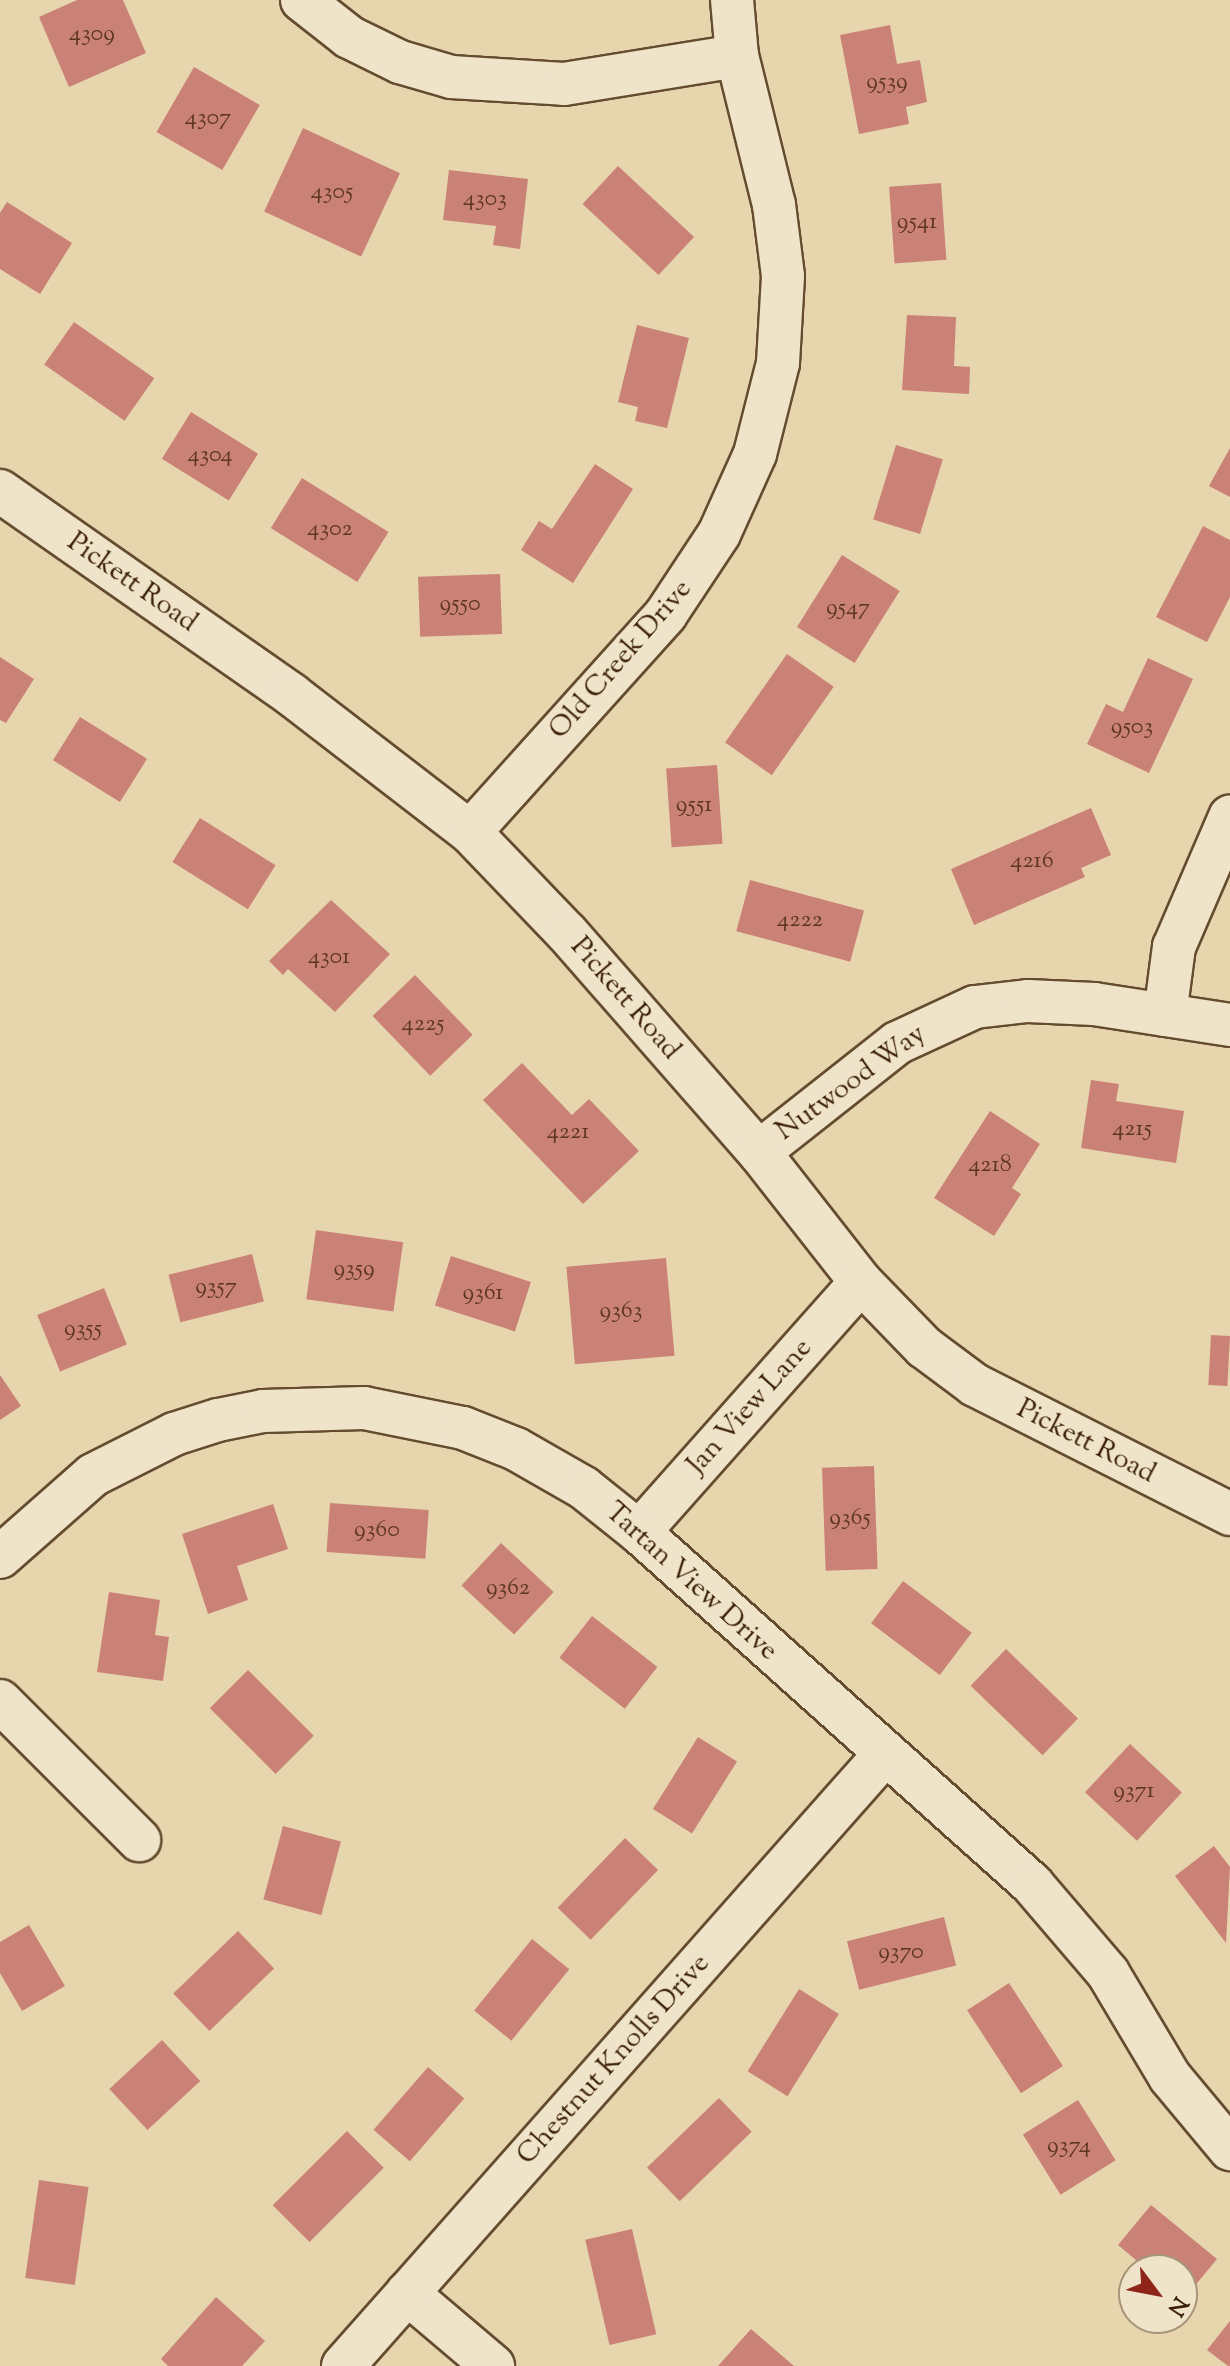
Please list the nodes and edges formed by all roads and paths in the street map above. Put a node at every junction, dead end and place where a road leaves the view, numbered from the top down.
1 (302, 0) edge
2 (732, 0) edge
3 (737, 56) junction
4 (0, 491) edge
5 (1230, 817) edge
6 (470, 832) junction
7 (1165, 1015) junction
8 (1230, 1025) edge
9 (759, 1152) junction
10 (861, 1282) junction
11 (1230, 1514) edge
12 (639, 1532) junction
13 (0, 1557) edge
14 (0, 1701) edge
15 (885, 1754) junction
16 (139, 1840) dead end
17 (1230, 2149) edge
18 (407, 2293) junction
19 (343, 2366) edge
20 (493, 2366) edge

1 - 3 street
2 - 3 street, Old Creek Drive
3 - 6 street, Old Creek Drive
4 - 6 street, Pickett Road
5 - 7 street
6 - 9 street, Pickett Road
7 - 8 street, Nutwood Way
7 - 9 street, Nutwood Way
9 - 10 street, Pickett Road
10 - 11 street, Pickett Road
10 - 12 street, Jan View Lane
12 - 13 street, Tartan View Drive
12 - 15 street, Tartan View Drive
14 - 16 street
15 - 17 street, Tartan View Drive
15 - 18 street, Chestnut Knolls Drive
18 - 19 street, Chestnut Knolls Drive
18 - 20 street

